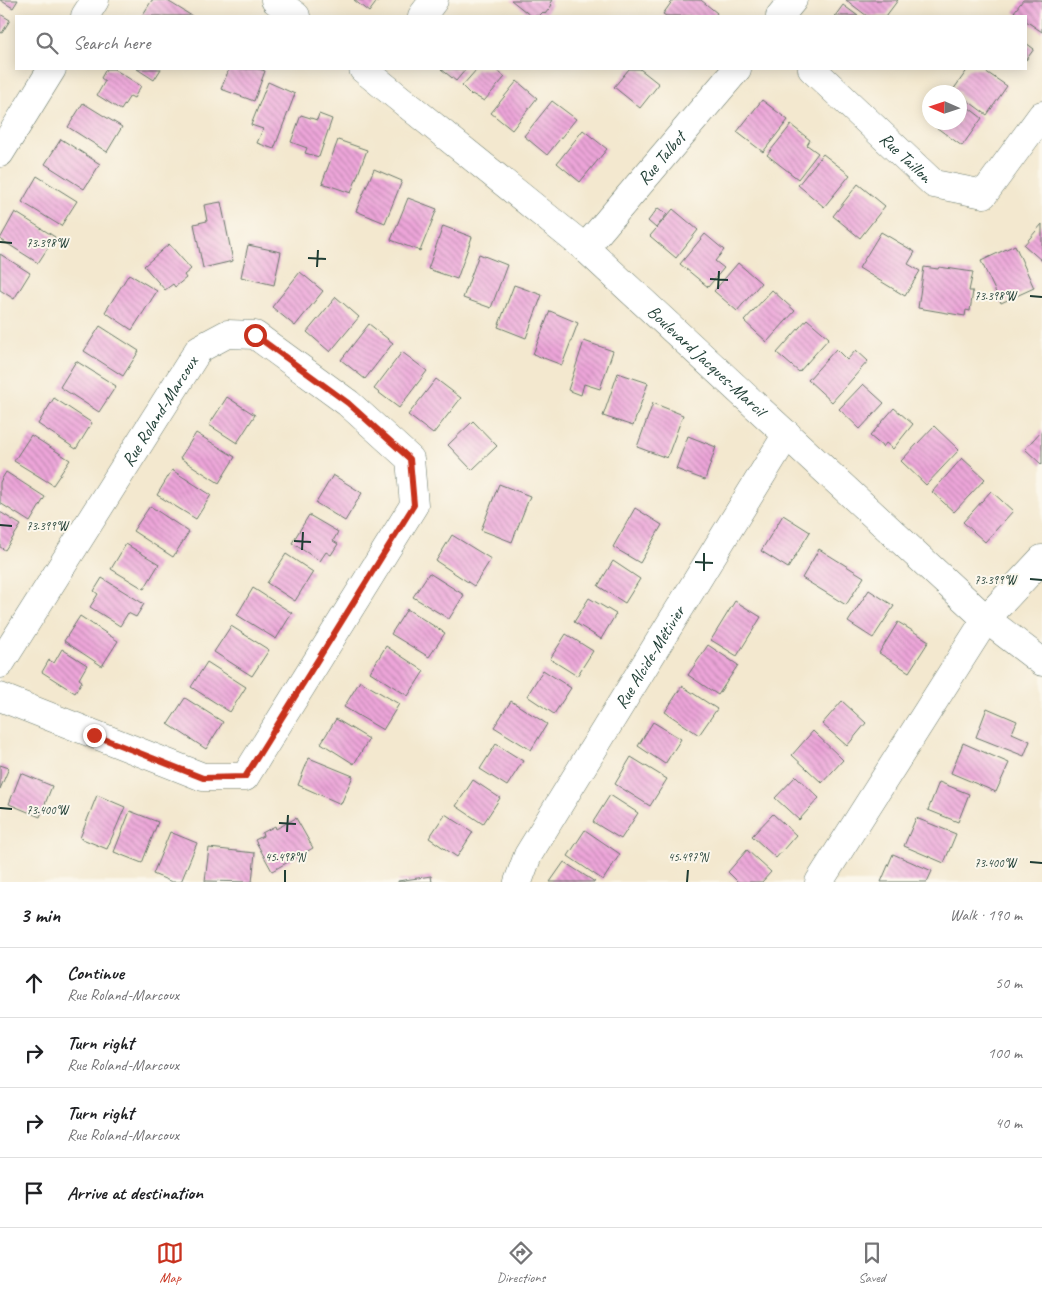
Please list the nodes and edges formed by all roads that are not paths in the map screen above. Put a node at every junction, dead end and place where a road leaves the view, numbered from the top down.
1 (95, 0) edge
2 (275, 0) edge
3 (434, 0) edge
4 (793, 0) edge
5 (86, 15) edge
6 (295, 15) edge
7 (423, 15) edge
8 (781, 15) edge
9 (51, 70) edge
10 (736, 70) edge
11 (813, 70) edge
12 (373, 72) edge
13 (1042, 115) edge
14 (0, 153) edge
15 (585, 248) junction
16 (787, 434) junction
17 (1042, 559) edge
18 (986, 619) junction
19 (1042, 662) edge
20 (0, 664) edge
21 (0, 697) edge
22 (518, 882) edge
23 (819, 882) edge

1 - 5 street
2 - 6 street
3 - 7 street
4 - 8 street
9 - 14 street
10 - 15 street, Rue Talbot
11 - 13 street, Rue Taillon
12 - 15 street, Boulevard Jacques-Marcil
15 - 16 street, Boulevard Jacques-Marcil
16 - 18 street, Boulevard Jacques-Marcil
16 - 22 street, Rue Alcide-Métivier
17 - 18 street
18 - 19 street, Boulevard Jacques-Marcil
18 - 23 street
20 - 21 street, Rue Roland-Marcoux

